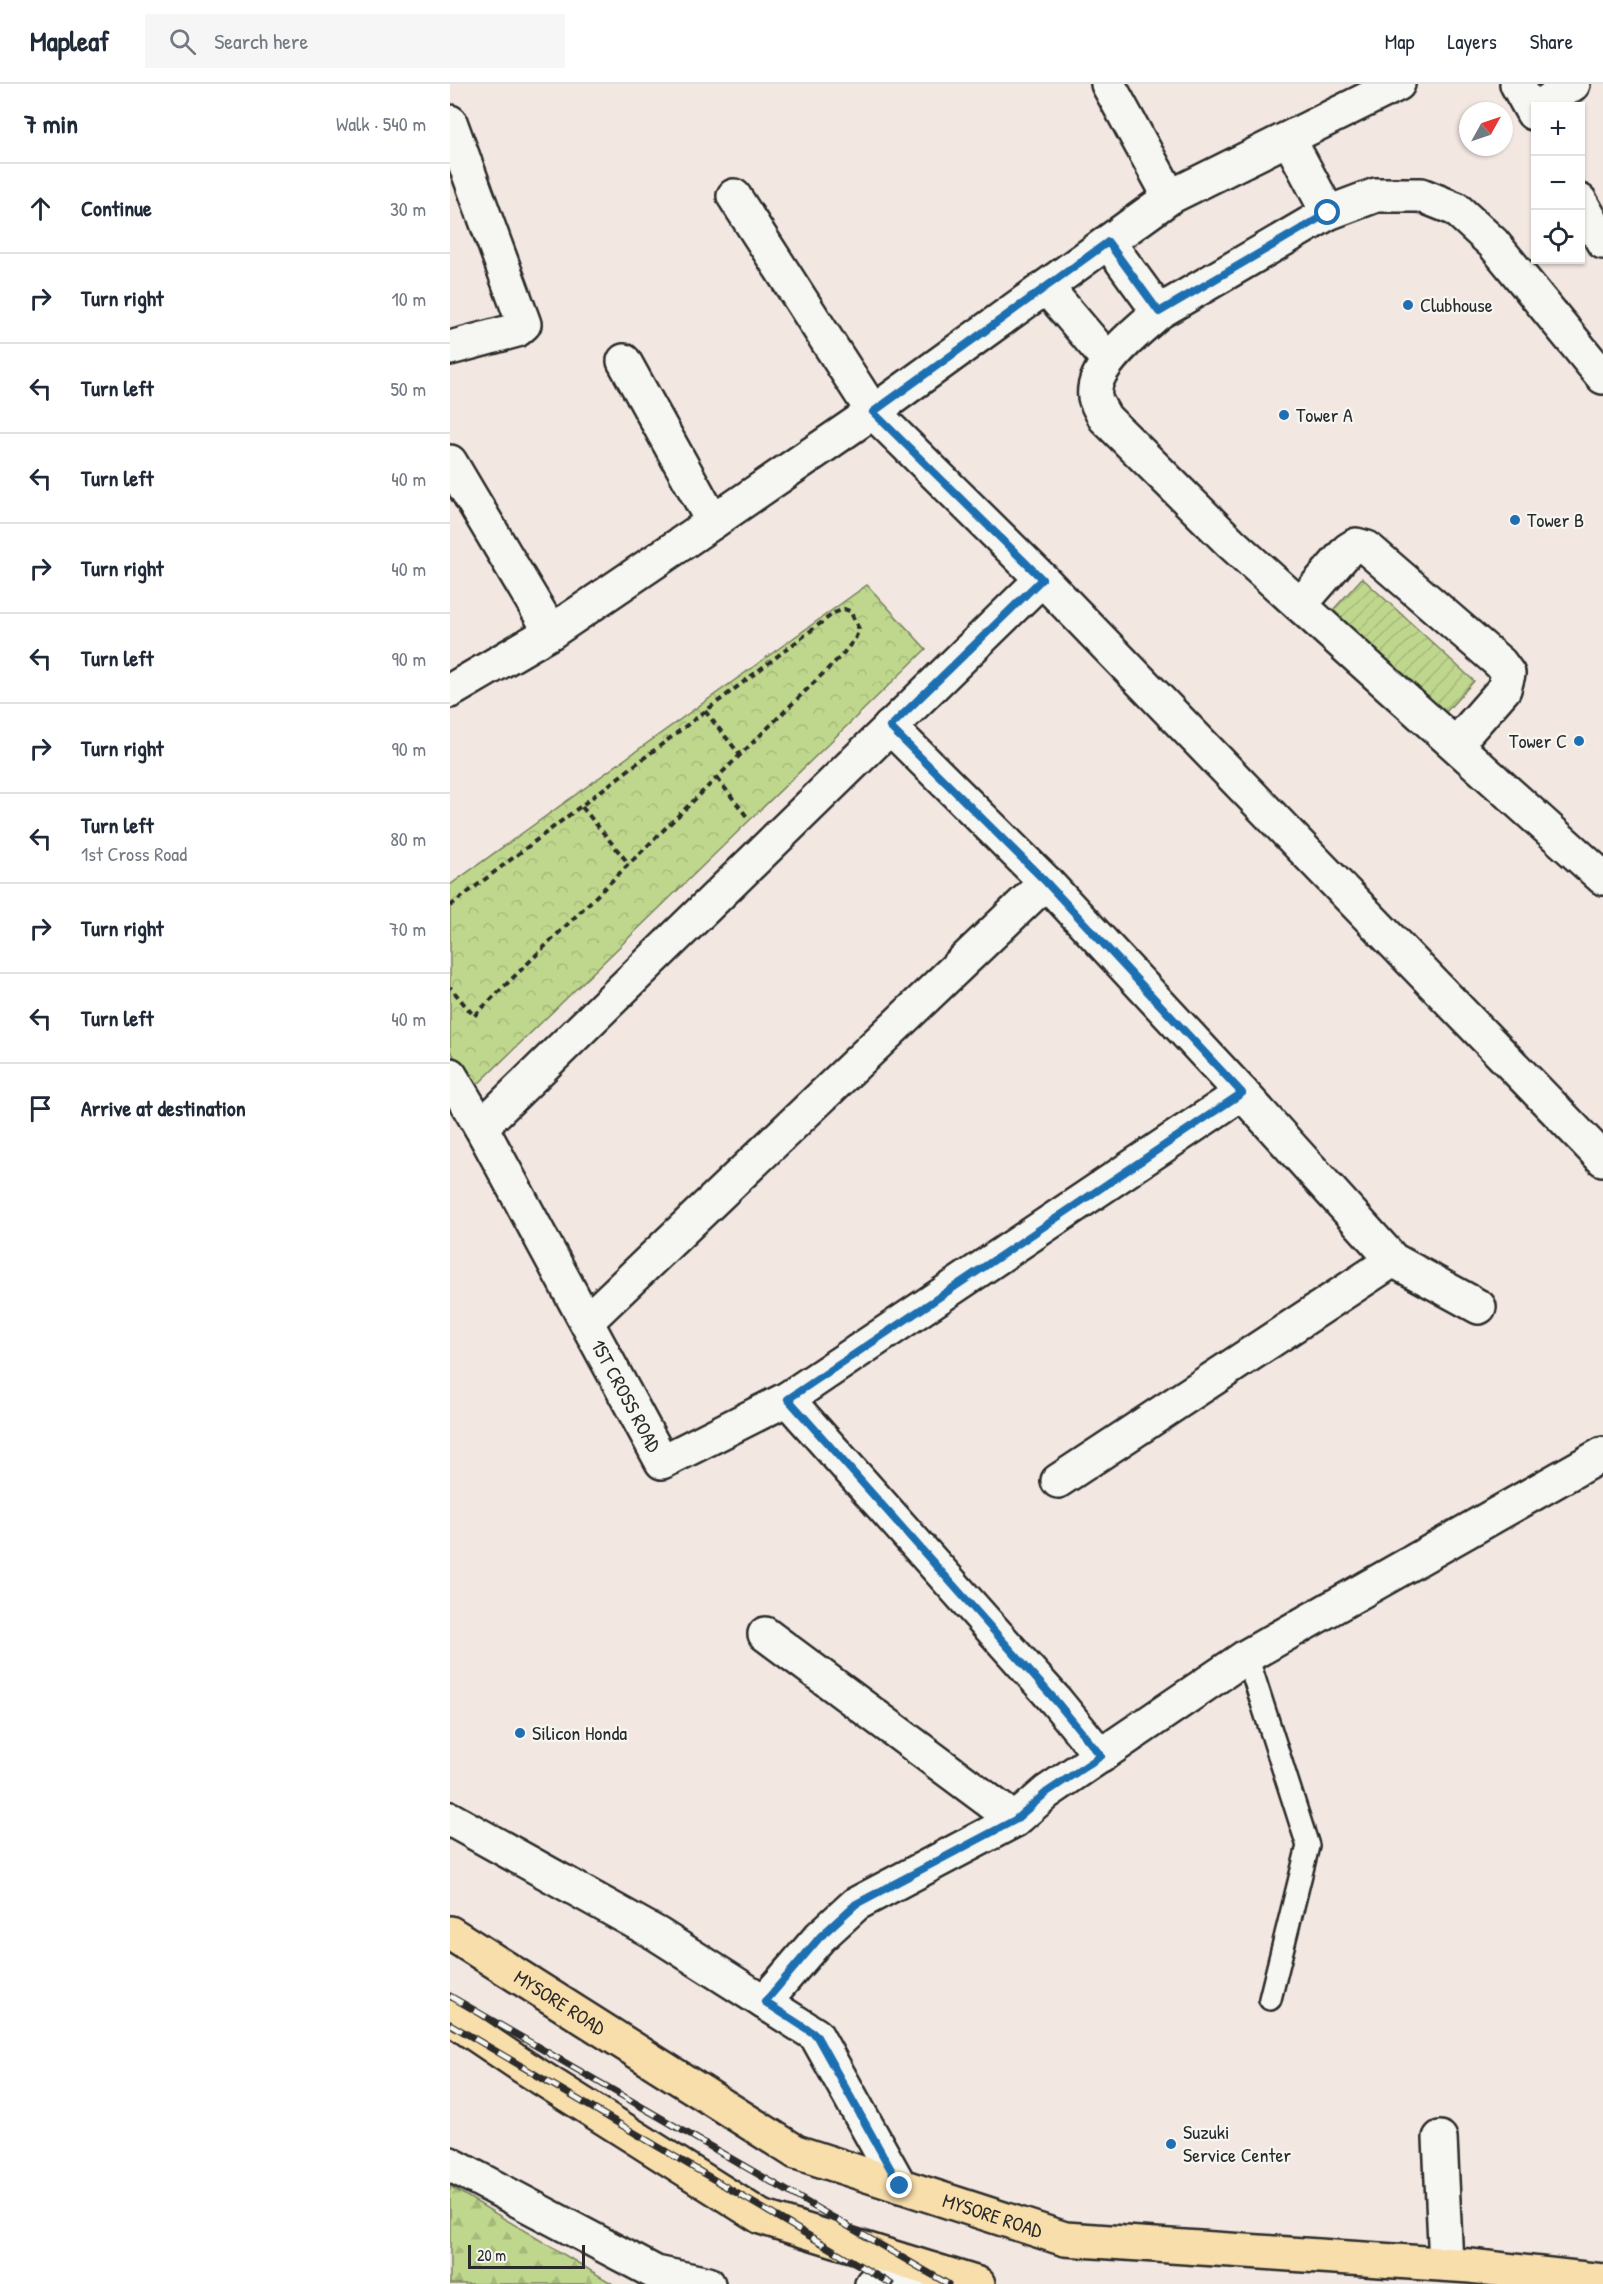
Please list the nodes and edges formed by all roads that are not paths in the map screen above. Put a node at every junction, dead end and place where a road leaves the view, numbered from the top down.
1 (1108, 84) edge
2 (1517, 84) edge
3 (1573, 84) edge
4 (1381, 88) edge
5 (1549, 102) edge
6 (1531, 105) edge
7 (450, 122) edge
8 (1289, 138) junction
9 (734, 196) dead end
10 (1170, 197) junction
11 (1585, 208) edge
12 (1328, 213) junction
13 (1108, 242) junction
14 (1603, 242) edge
15 (1046, 287) junction
16 (1159, 312) junction
17 (450, 348) edge
18 (1108, 360) junction
19 (624, 361) dead end
20 (1603, 377) edge
21 (873, 412) junction
22 (450, 462) edge
23 (713, 522) junction
24 (1042, 579) junction
25 (1300, 605) junction
26 (551, 632) junction
27 (450, 691) edge
28 (890, 727) junction
29 (1456, 744) junction
30 (1603, 878) edge
31 (1046, 882) junction
32 (1242, 1093) junction
33 (455, 1095) edge
34 (481, 1127) junction
35 (1603, 1159) edge
36 (1393, 1260) junction
37 (1479, 1307) dead end
38 (587, 1322) junction
39 (788, 1399) junction
40 (1603, 1454) edge
41 (1058, 1481) dead end
42 (765, 1634) dead end
43 (1247, 1656) junction
44 (1101, 1756) junction
45 (450, 1819) edge
46 (1015, 1820) junction
47 (450, 1933) edge
48 (1270, 1999) dead end
49 (765, 2002) junction
50 (450, 2017) edge
51 (1440, 2138) dead end
52 (450, 2164) edge
53 (900, 2186) junction
54 (1446, 2264) junction
55 (918, 2278) edge
56 (1603, 2281) edge
57 (708, 2284) edge
58 (872, 2284) edge
59 (978, 2284) edge

1 - 10 street
2 - 6 street
3 - 5 street
4 - 8 street
7 - 17 street
8 - 10 street
8 - 12 street
9 - 21 street
10 - 13 street
11 - 14 street
12 - 16 street
12 - 20 street
13 - 15 street
13 - 16 street
15 - 18 street
15 - 21 street
16 - 18 street
18 - 25 street
19 - 23 street
21 - 23 street
21 - 24 street
22 - 26 street
23 - 26 street
24 - 28 street
24 - 35 street
25 - 29 street
25 - 29 street
26 - 27 street
28 - 31 street
28 - 34 street
29 - 30 street
31 - 32 street
31 - 38 street
32 - 36 street
32 - 39 street
33 - 34 street, 1ST CROSS ROAD
34 - 38 street, 1ST CROSS ROAD
36 - 37 street
36 - 41 street
38 - 39 street, 1ST CROSS ROAD
39 - 44 street
40 - 43 street
42 - 46 street
43 - 44 street
43 - 48 lane
44 - 46 street
45 - 49 street
46 - 49 street
47 - 53 highway, MYSORE ROAD
49 - 53 street
50 - 55 highway
51 - 54 street
52 - 57 street
53 - 54 highway, MYSORE ROAD
54 - 56 highway, MYSORE ROAD
55 - 58 street
55 - 59 highway

